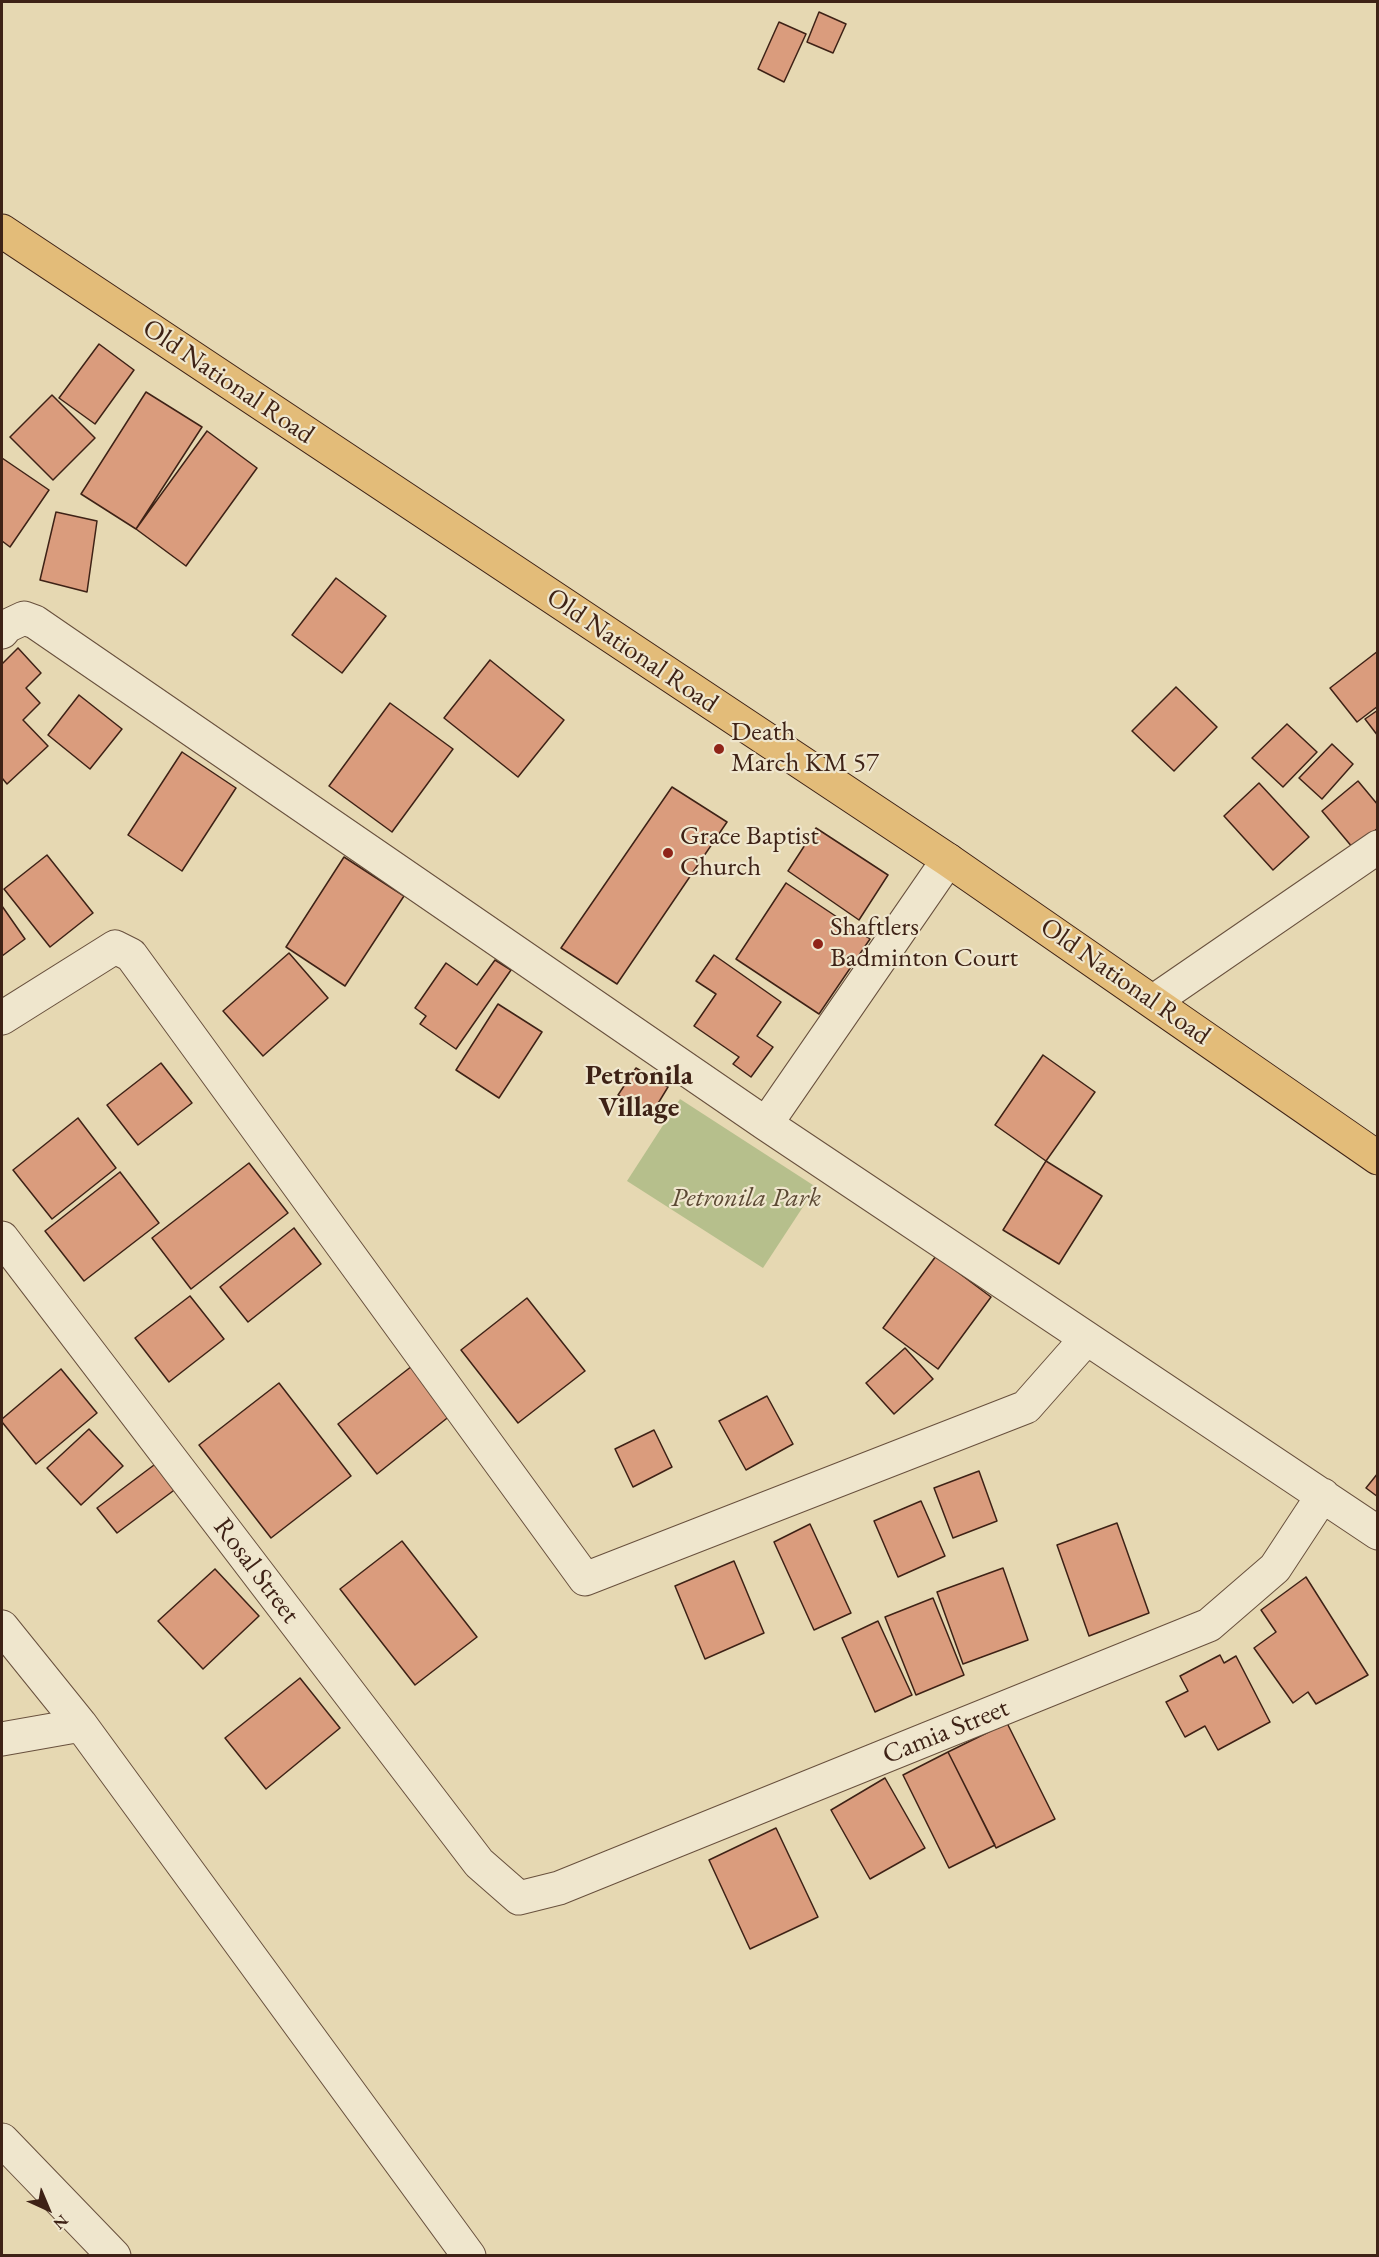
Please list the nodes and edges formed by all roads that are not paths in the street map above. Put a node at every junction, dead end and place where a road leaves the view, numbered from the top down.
1 (2, 231) edge
2 (2, 632) edge
3 (1377, 847) edge
4 (948, 860) junction
5 (1154, 1001) junction
6 (2, 1018) edge
7 (766, 1124) junction
8 (1377, 1158) edge
9 (2, 1238) edge
10 (1086, 1339) junction
11 (1323, 1496) junction
12 (1377, 1533) edge
13 (2, 1627) edge
14 (81, 1725) junction
15 (2, 1739) edge
16 (519, 1898) joint
17 (7, 2157) edge
18 (114, 2256) edge
19 (469, 2256) edge

1 - 4 main road, Old National Road
2 - 7 street
3 - 5 street
4 - 5 main road, Old National Road
4 - 7 street
5 - 8 main road, Old National Road
6 - 10 street
7 - 10 street
9 - 16 street, Rosal Street
10 - 11 street
11 - 12 street
11 - 16 street, Camia Street
13 - 14 street
14 - 15 street
14 - 19 street
17 - 18 street

